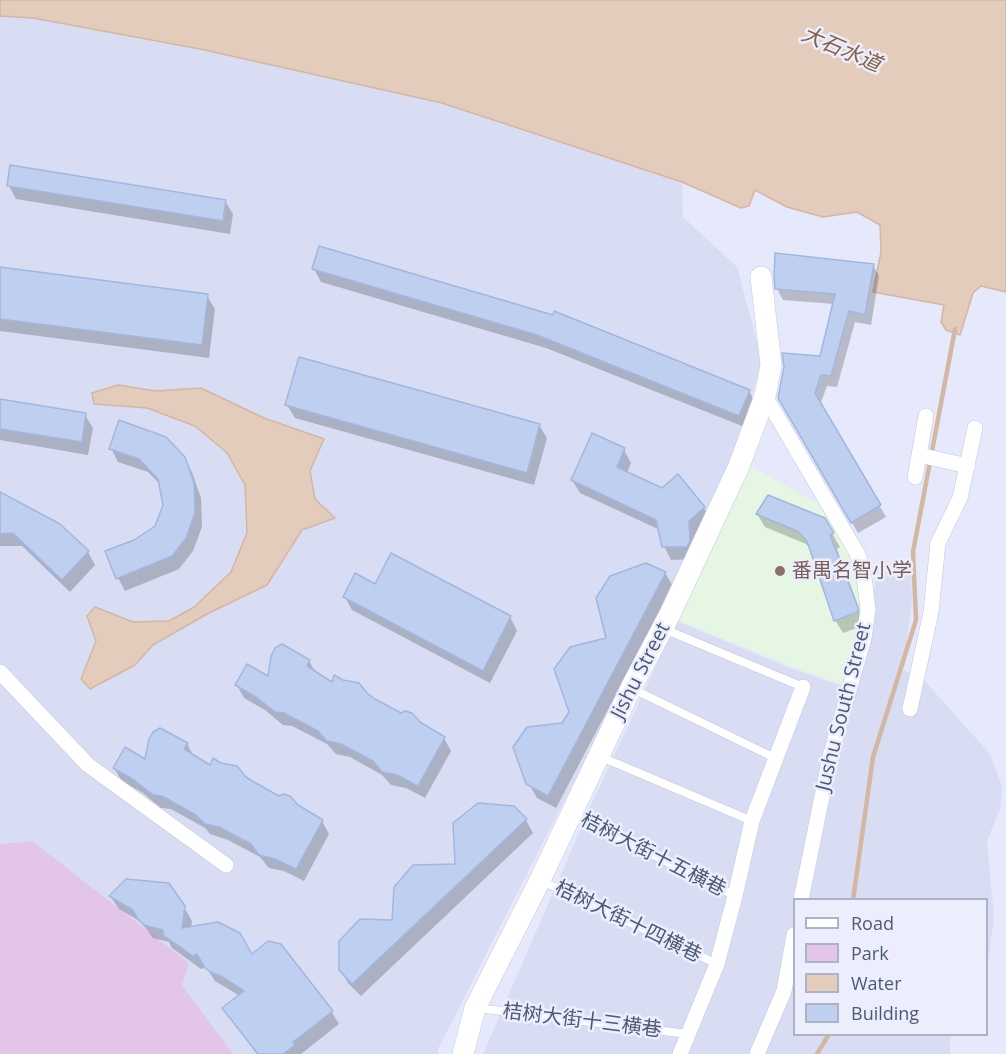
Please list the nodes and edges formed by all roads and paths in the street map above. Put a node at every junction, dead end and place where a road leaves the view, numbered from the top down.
1 (761, 277) dead end
2 (765, 396) junction
3 (926, 416) dead end
4 (975, 428) dead end
5 (919, 454) junction
6 (968, 466) junction
7 (915, 477) dead end
8 (663, 628) junction
9 (0, 672) edge
10 (803, 687) joint
11 (631, 688) junction
12 (910, 709) dead end
13 (599, 756) junction
14 (777, 759) junction
15 (571, 814) junction
16 (752, 821) junction
17 (226, 865) dead end
18 (540, 880) junction
19 (735, 896) junction
20 (801, 898) edge
21 (793, 944) edge
22 (717, 964) junction
23 (475, 1008) junction
24 (690, 1034) junction
25 (463, 1054) edge
26 (680, 1054) edge
27 (757, 1054) edge

1 - 2 street, Jishu Street
2 - 8 street, Jishu Street
2 - 20 street, Jushu South Street
3 - 5 street
4 - 6 street
5 - 6 street
5 - 7 street
6 - 12 street
8 - 10 lane
8 - 11 street, Jishu Street
9 - 17 street
10 - 14 street
11 - 13 street, Jishu Street
11 - 14 lane
13 - 15 street, Jishu Street
13 - 16 lane
14 - 16 street
15 - 18 street, Jishu Street
15 - 19 lane, 桔树大街十五横巷
16 - 19 street
18 - 22 lane, 桔树大街十四横巷
18 - 23 street, Jishu Street
19 - 22 street
21 - 27 street
22 - 24 street
23 - 24 lane, 桔树大街十三横巷
23 - 25 street, Jishu Street
24 - 26 street

